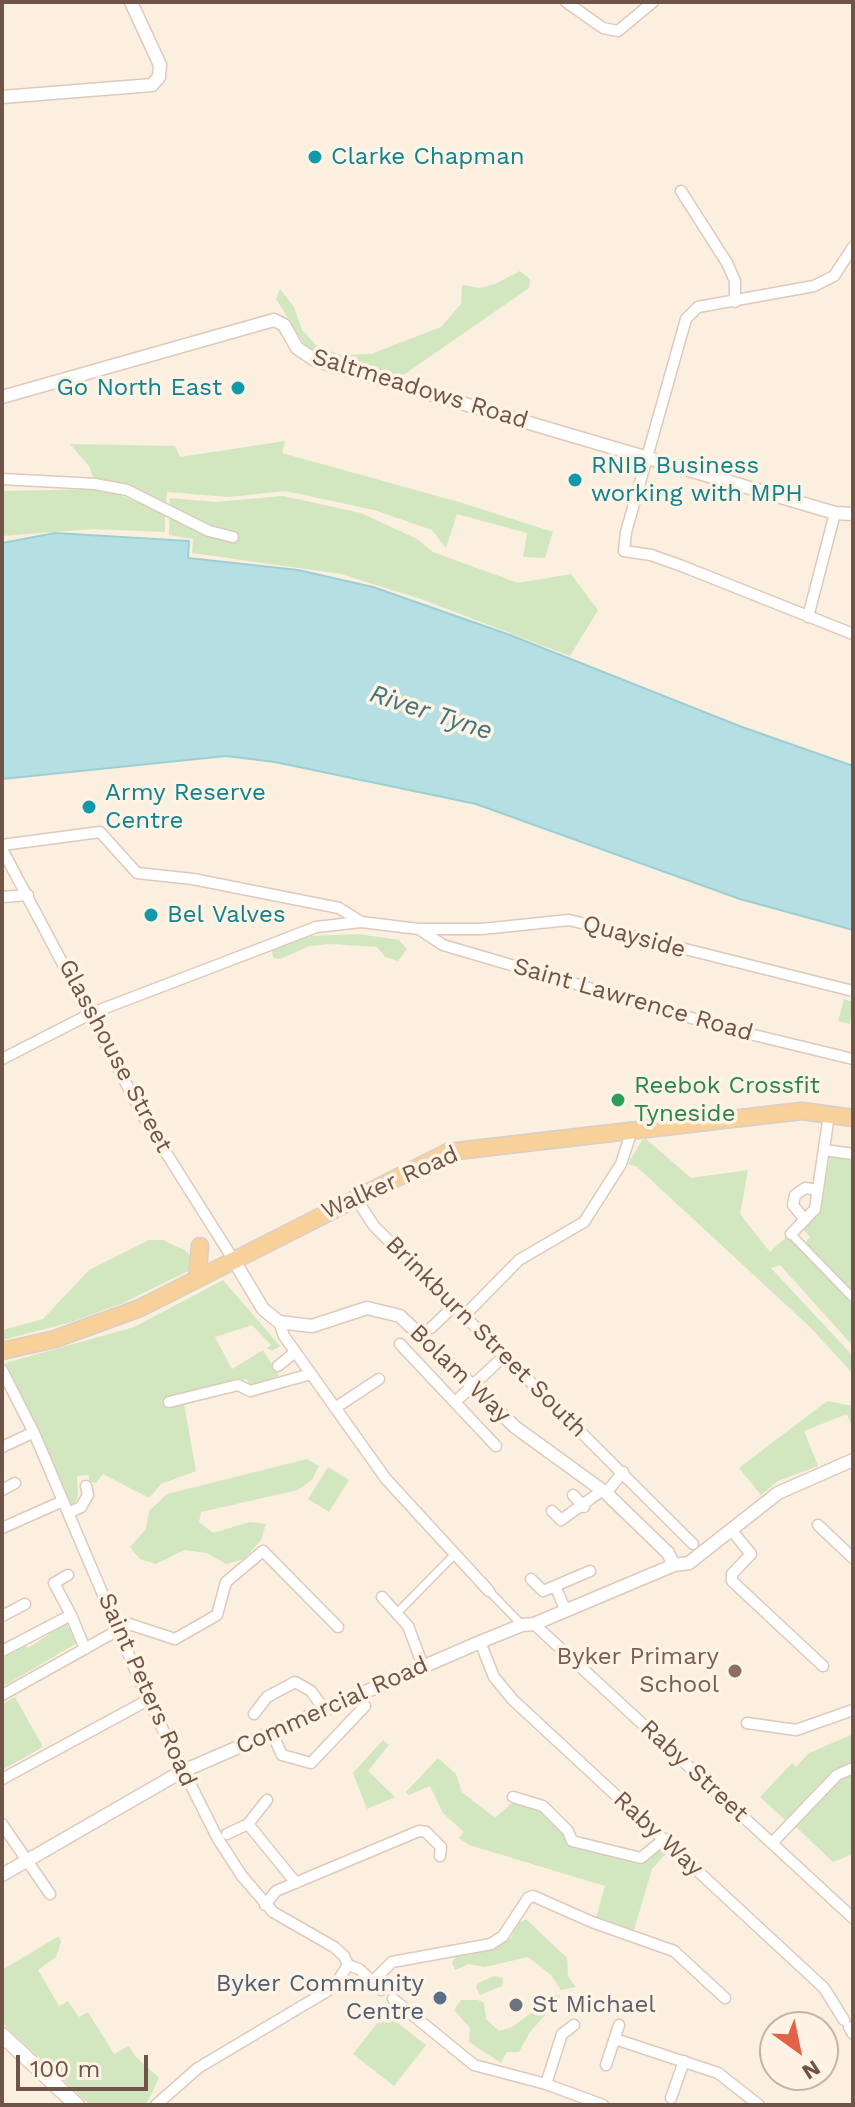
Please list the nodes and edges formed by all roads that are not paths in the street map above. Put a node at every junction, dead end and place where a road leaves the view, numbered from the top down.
1 (131, 2) edge
2 (566, 2) edge
3 (653, 2) edge
4 (2, 97) edge
5 (681, 191) dead end
6 (853, 247) edge
7 (735, 302) junction
8 (2, 397) edge
9 (647, 458) junction
10 (2, 479) edge
11 (835, 513) junction
12 (853, 514) edge
13 (233, 537) dead end
14 (808, 617) junction
15 (853, 634) edge
16 (2, 847) edge
17 (28, 895) junction
18 (2, 897) edge
19 (361, 922) junction
20 (419, 929) junction
21 (853, 991) edge
22 (92, 1013) junction
23 (2, 1059) edge
24 (853, 1059) edge
25 (829, 1115) junction
26 (853, 1118) edge
27 (632, 1130) junction
28 (824, 1150) junction
29 (853, 1154) edge
30 (818, 1190) junction
31 (355, 1197) junction
32 (805, 1220) junction
33 (791, 1234) joint
34 (200, 1246) dead end
35 (233, 1259) junction
36 (197, 1278) junction
37 (853, 1298) edge
38 (455, 1305) junction
39 (465, 1315) junction
40 (279, 1322) junction
41 (431, 1328) dead end
42 (400, 1344) dead end
43 (2, 1351) edge
44 (295, 1352) junction
45 (505, 1355) junction
46 (278, 1366) dead end
47 (2, 1370) edge
48 (311, 1374) junction
49 (379, 1379) dead end
50 (472, 1386) junction
51 (169, 1402) dead end
52 (455, 1402) junction
53 (335, 1408) junction
54 (30, 1434) dead end
55 (496, 1446) dead end
56 (2, 1447) edge
57 (853, 1460) edge
58 (623, 1472) junction
59 (15, 1483) dead end
60 (86, 1486) dead end
61 (2, 1490) edge
62 (605, 1491) junction
63 (573, 1495) dead end
64 (63, 1501) junction
65 (584, 1507) junction
66 (552, 1511) dead end
67 (68, 1513) junction
68 (818, 1525) dead end
69 (2, 1528) edge
70 (732, 1531) junction
71 (693, 1544) dead end
72 (454, 1555) junction
73 (853, 1558) edge
74 (674, 1565) junction
75 (590, 1571) dead end
76 (68, 1575) dead end
77 (531, 1579) dead end
78 (555, 1586) junction
79 (489, 1591) joint
80 (382, 1597) dead end
81 (25, 1604) dead end
82 (566, 1611) junction
83 (398, 1612) junction
84 (71, 1615) junction
85 (2, 1616) edge
86 (528, 1624) junction
87 (338, 1627) dead end
88 (118, 1630) junction
89 (480, 1642) junction
90 (85, 1649) junction
91 (2, 1651) edge
92 (423, 1666) junction
93 (823, 1666) dead end
94 (2, 1695) edge
95 (148, 1700) junction
96 (365, 1706) dead end
97 (324, 1709) junction
98 (853, 1710) edge
99 (254, 1714) dead end
100 (747, 1723) dead end
101 (272, 1733) junction
102 (853, 1768) edge
103 (181, 1772) junction
104 (2, 1779) edge
105 (513, 1797) dead end
106 (267, 1800) dead end
107 (2, 1824) edge
108 (248, 1824) junction
109 (227, 1834) dead end
110 (664, 1839) junction
111 (772, 1843) junction
112 (440, 1856) dead end
113 (27, 1860) junction
114 (2, 1875) edge
115 (296, 1883) junction
116 (50, 1894) dead end
117 (265, 1905) junction
118 (853, 1918) edge
119 (348, 1965) junction
120 (373, 1981) junction
121 (381, 1990) dead end
122 (725, 1998) dead end
123 (393, 1999) dead end
124 (574, 2025) dead end
125 (619, 2025) dead end
126 (849, 2027) edge
127 (2, 2035) edge
128 (615, 2039) junction
129 (684, 2061) junction
130 (606, 2065) dead end
131 (546, 2084) junction
132 (671, 2098) dead end
133 (162, 2103) edge
134 (77, 2105) edge
135 (603, 2105) edge
136 (759, 2105) edge

1 - 4 street
2 - 3 street
5 - 7 street
6 - 7 street
7 - 9 street
8 - 9 street, Saltmeadows Road
9 - 11 street, Saltmeadows Road
9 - 14 street
10 - 13 street
11 - 12 street, Saltmeadows Road
11 - 14 street
14 - 15 street
16 - 17 street, Glasshouse Street
16 - 19 street
17 - 18 street
17 - 22 street, Glasshouse Street
19 - 20 street, Quayside
19 - 22 street, Quayside
20 - 21 street, Quayside
20 - 24 street, Saint Lawrence Road
22 - 23 street
22 - 35 street, Glasshouse Street
25 - 26 main road, Walker Road
25 - 27 main road, Walker Road
25 - 28 street
27 - 31 main road, Walker Road
27 - 39 street
28 - 29 street
28 - 30 street
30 - 32 street
30 - 32 street
31 - 35 main road, Walker Road
31 - 38 street, Brinkburn Street South
32 - 33 street
33 - 37 street
34 - 36 main road
35 - 36 main road, Walker Road
35 - 40 street
36 - 43 main road, Walker Road
38 - 39 street, Brinkburn Street South
38 - 41 street
39 - 45 street, Brinkburn Street South
40 - 44 street
40 - 50 street, Bolam Way
42 - 52 street
44 - 46 street
44 - 48 street
45 - 50 street
45 - 58 street, Brinkburn Street South
47 - 64 street, Saint Peters Road
48 - 51 street
48 - 53 street
49 - 53 street
50 - 52 street
50 - 62 street, Bolam Way
52 - 55 street
53 - 72 street
54 - 56 street
57 - 70 street, Commercial Road
58 - 62 street
58 - 71 street, Brinkburn Street South
59 - 61 street
60 - 67 street
62 - 65 street
62 - 74 street, Bolam Way
63 - 65 street
64 - 67 street, Saint Peters Road
64 - 69 street
65 - 66 street
67 - 88 street, Saint Peters Road
68 - 73 street
70 - 74 street, Commercial Road
70 - 93 street
72 - 79 street
72 - 83 street
74 - 82 street, Commercial Road
75 - 78 street
76 - 84 street
77 - 78 street
78 - 82 street
79 - 86 street
80 - 83 street
81 - 85 street
82 - 86 street, Commercial Road
83 - 92 street
84 - 90 street
84 - 91 street
86 - 89 street, Commercial Road
86 - 111 street, Raby Street
87 - 88 street
88 - 90 street
88 - 95 street, Saint Peters Road
89 - 92 street, Commercial Road
89 - 110 street, Raby Way
90 - 94 street
92 - 97 street, Commercial Road
95 - 103 street, Saint Peters Road
95 - 104 street
96 - 101 street
97 - 99 street
97 - 101 street, Commercial Road
98 - 100 street
101 - 103 street, Commercial Road
102 - 111 street
103 - 113 street, Commercial Road
103 - 117 street, Saint Peters Road
105 - 110 street
106 - 108 street
107 - 113 street
108 - 109 street
108 - 115 street
110 - 126 street, Raby Way
111 - 118 street, Raby Street
112 - 115 street
113 - 114 street, Commercial Road
113 - 116 street
115 - 117 street
117 - 119 street, Saint Peters Road
119 - 120 street, Saint Peters Road
119 - 133 street
120 - 121 street, Saint Peters Road
120 - 122 street
123 - 131 street
124 - 131 street
125 - 128 street
127 - 134 main road
128 - 129 street
128 - 130 street
129 - 132 street
129 - 136 street
131 - 135 street

